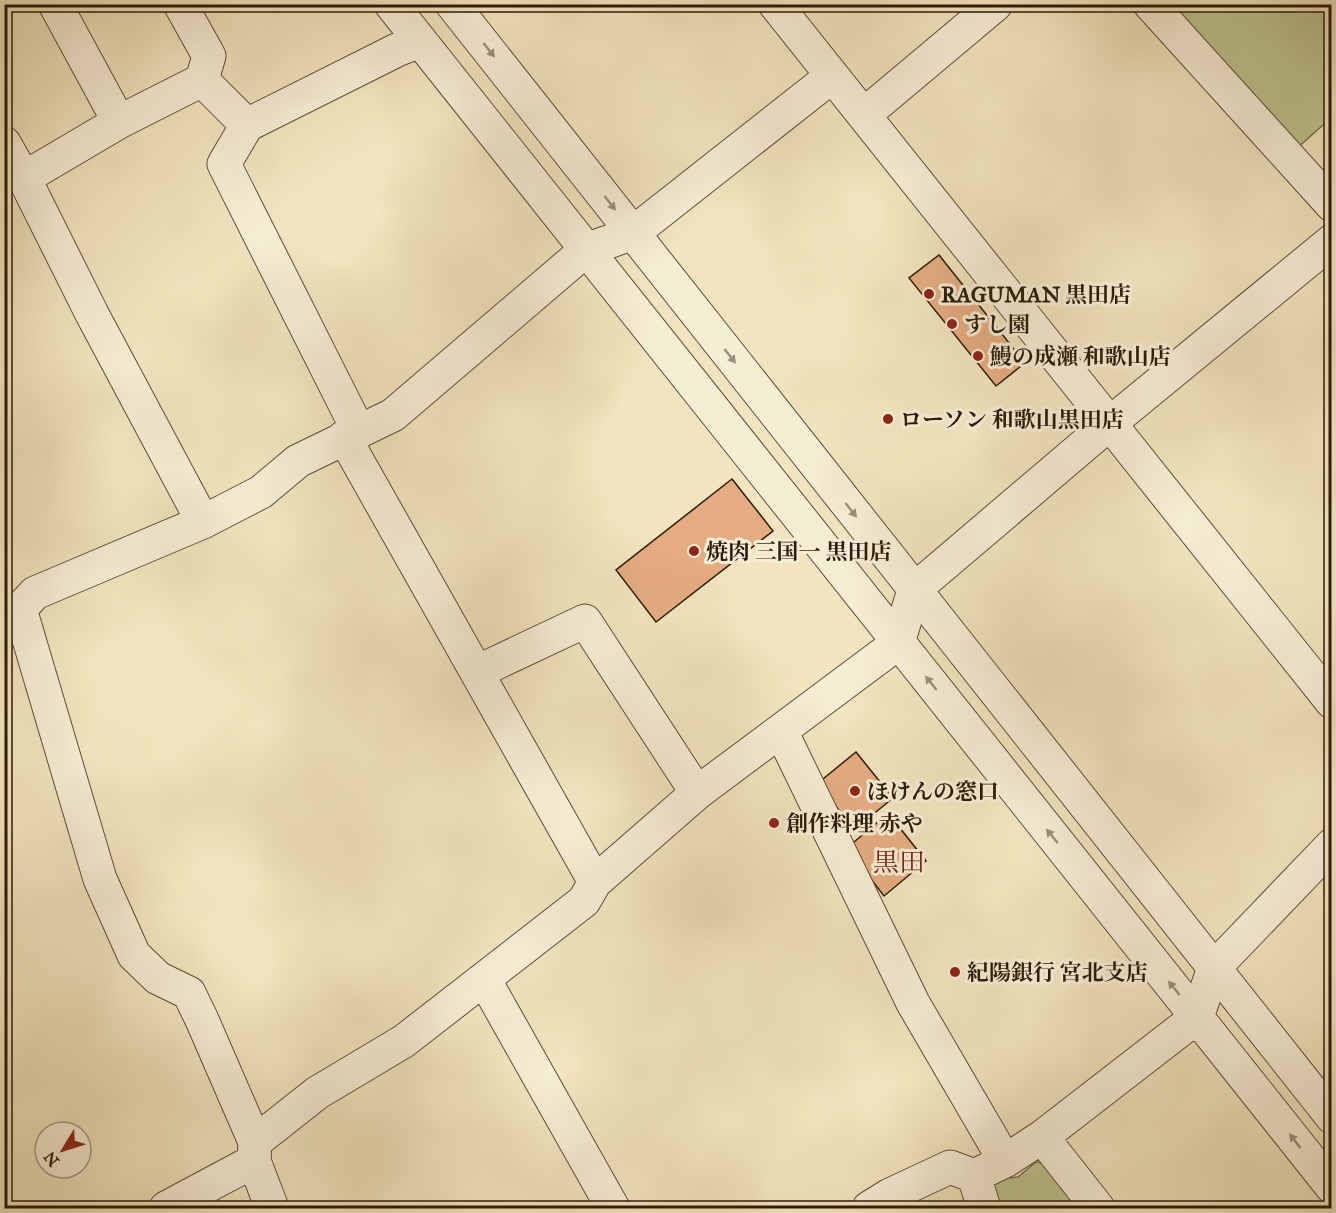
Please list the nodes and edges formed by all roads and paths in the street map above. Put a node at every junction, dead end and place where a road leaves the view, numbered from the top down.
1 (55, 4) edge
2 (180, 4) edge
3 (391, 4) edge
4 (452, 4) edge
5 (775, 4) edge
6 (996, 4) edge
7 (1149, 4) edge
8 (420, 41) junction
9 (831, 77) junction
10 (202, 80) junction
11 (864, 114) junction
12 (119, 122) junction
13 (247, 125) junction
14 (4, 143) edge
15 (24, 178) junction
16 (1332, 205) edge
17 (633, 233) junction
18 (1332, 241) edge
19 (586, 250) junction
20 (1109, 424) junction
21 (351, 435) junction
22 (203, 522) junction
23 (914, 590) junction
24 (12, 611) edge
25 (898, 643) junction
26 (477, 672) junction
27 (1332, 702) edge
28 (781, 731) junction
29 (697, 794) junction
30 (1332, 845) edge
31 (596, 882) junction
32 (1214, 968) junction
33 (484, 979) junction
34 (1197, 1017) junction
35 (1332, 1117) edge
36 (1042, 1137) junction
37 (254, 1152) junction
38 (1005, 1161) junction
39 (974, 1176) junction
40 (1332, 1187) edge
41 (166, 1209) edge
42 (272, 1209) edge
43 (613, 1209) edge
44 (869, 1209) edge
45 (984, 1209) edge
46 (1098, 1209) edge

1 - 12 street
2 - 10 street
3 - 8 street
4 -> 17 street
5 - 9 street
6 - 11 street
7 - 16 street
8 - 13 street
8 - 19 street
9 - 11 street
9 - 17 street
10 - 12 street
10 - 13 street
11 - 20 street
12 - 15 street
13 - 21 street
14 - 15 street
15 - 22 street
17 - 19 street
17 -> 23 street
18 - 20 street
19 - 21 street
19 - 25 street
20 - 23 street
20 - 27 street
21 - 22 street
21 - 26 street
22 - 24 street
23 - 25 street
23 - 32 street
24 - 37 street
25 - 28 street
34 -> 25 street
26 - 29 street
26 - 31 street
28 - 29 street
28 - 38 street
29 - 31 street
30 - 32 street
31 - 33 street
32 - 34 street
32 - 35 street
33 - 37 street
33 - 43 street
34 - 36 street
40 -> 34 street
36 - 38 street
36 - 46 street
37 - 41 street
37 - 42 street
38 - 39 street
39 - 44 street
39 - 45 street

